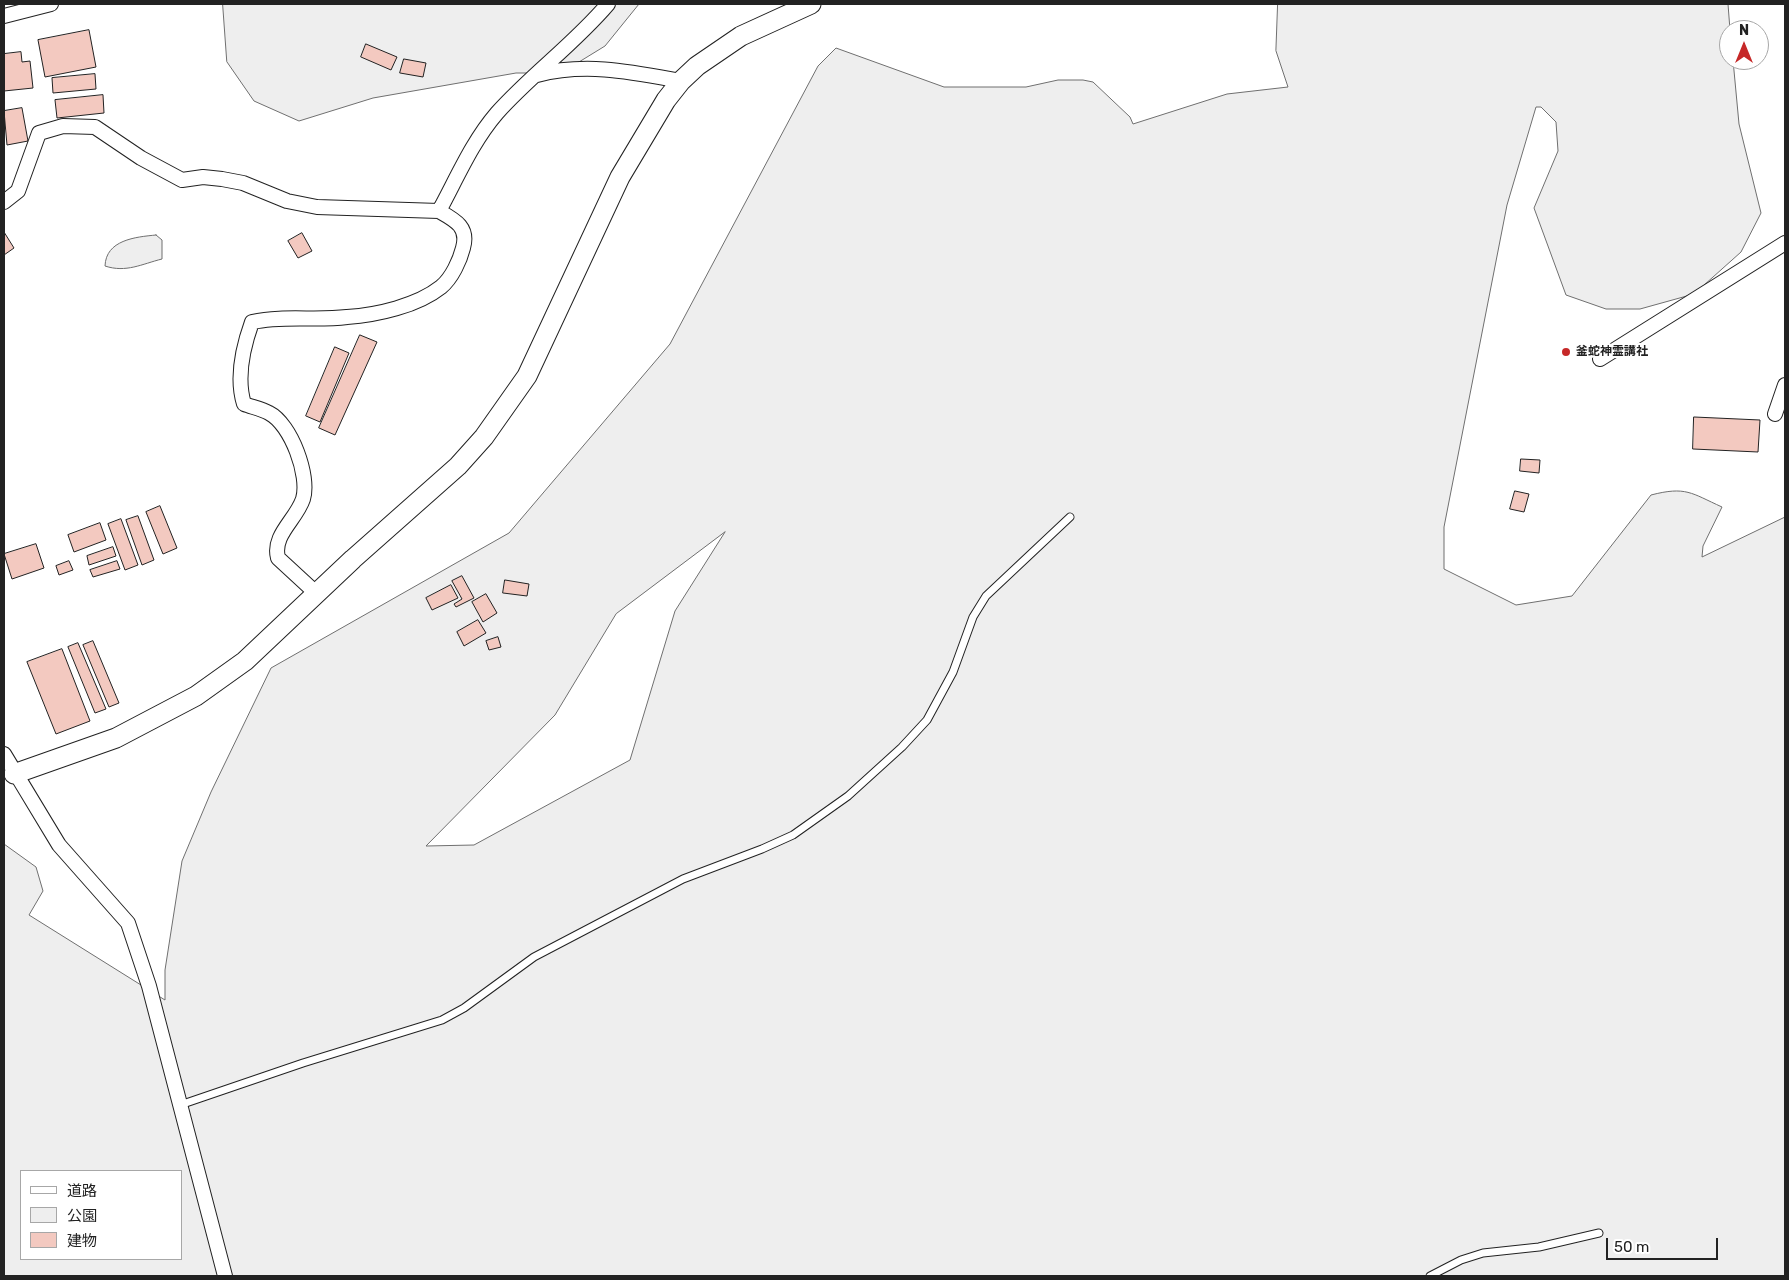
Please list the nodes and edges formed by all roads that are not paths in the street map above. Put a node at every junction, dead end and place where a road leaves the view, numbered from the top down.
1 (51, 4) edge
2 (608, 4) edge
3 (811, 4) edge
4 (4, 16) edge
5 (534, 76) junction
6 (681, 81) junction
7 (4, 202) edge
8 (440, 211) junction
9 (1785, 243) edge
10 (1600, 360) dead end
11 (1785, 385) edge
12 (1775, 414) dead end
13 (1070, 517) dead end
14 (317, 594) junction
15 (4, 754) edge
16 (14, 774) junction
17 (180, 1105) junction
18 (1599, 1233) dead end
19 (225, 1276) edge
20 (1430, 1276) edge

1 - 4 street
2 - 5 street
3 - 6 street
5 - 6 street
5 - 8 street
6 - 14 street
7 - 8 street
8 - 14 street
9 - 10 street
11 - 12 street
13 - 17 lane
14 - 16 street
15 - 16 street
16 - 17 street
17 - 19 street
18 - 20 lane

